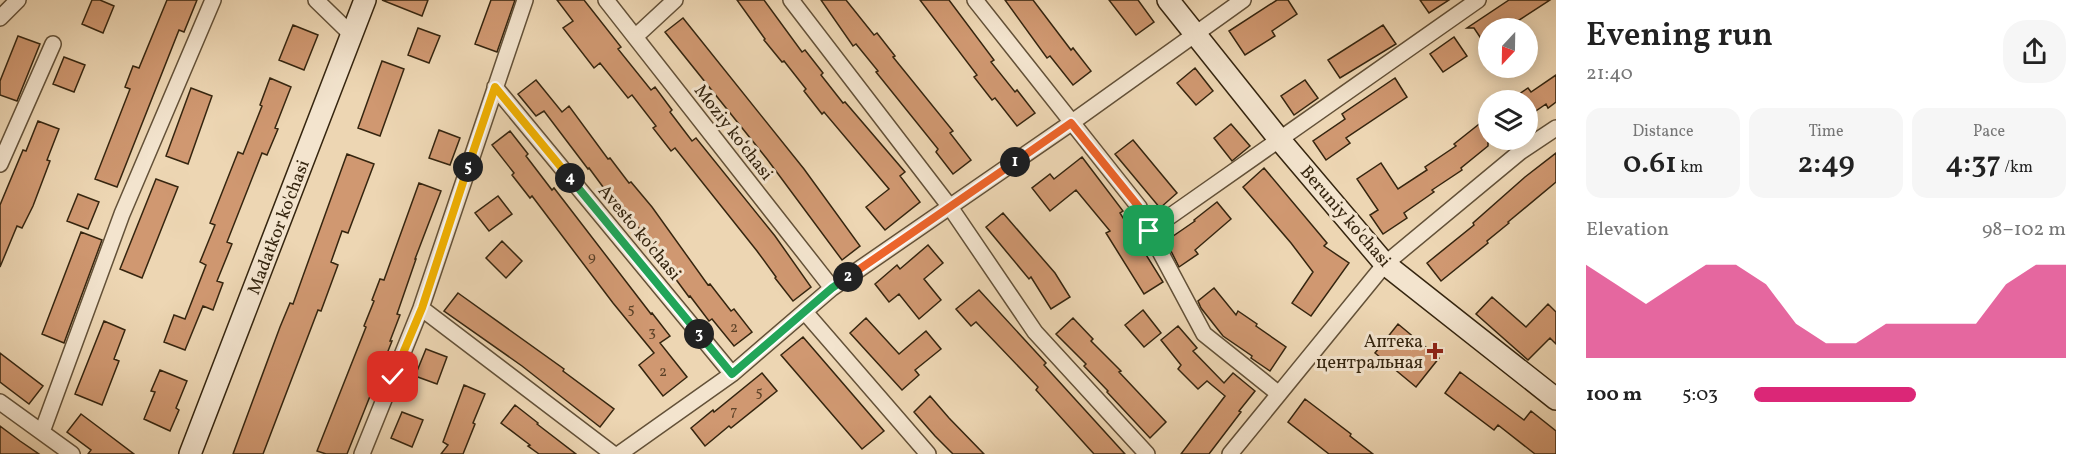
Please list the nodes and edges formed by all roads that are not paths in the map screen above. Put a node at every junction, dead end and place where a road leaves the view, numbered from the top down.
1 (18, 0) edge
2 (213, 0) edge
3 (316, 0) edge
4 (365, 0) edge
5 (525, 0) edge
6 (606, 0) edge
7 (675, 0) edge
8 (791, 0) edge
9 (975, 0) edge
10 (1168, 0) edge
11 (1243, 0) edge
12 (1478, 0) edge
13 (0, 18) edge
14 (1194, 34) junction
15 (352, 35) junction
16 (634, 37) junction
17 (53, 44) dead end
18 (495, 87) junction
19 (1071, 123) junction
20 (1556, 128) edge
21 (1279, 139) junction
22 (0, 164) edge
23 (950, 207) junction
24 (1149, 231) junction
25 (1385, 264) junction
26 (832, 288) junction
27 (422, 308) junction
28 (805, 312) junction
29 (732, 374) junction
30 (1279, 394) junction
31 (1556, 399) edge
32 (0, 402) edge
33 (42, 432) junction
34 (368, 452) edge
35 (72, 454) edge
36 (190, 454) edge
37 (613, 454) edge
38 (619, 454) edge
39 (928, 454) edge
40 (1147, 454) edge
41 (1230, 454) edge

1 - 13 street
2 - 33 street
3 - 15 street
4 - 15 street, Madatkor ko'chasi
5 - 18 street
6 - 16 street, Moziy ko‘chasi
7 - 16 street
8 - 23 street
9 - 19 street
10 - 14 street, Beruniy ko'chasi
11 - 14 street
12 - 21 street
14 - 19 street
14 - 21 street, Beruniy ko'chasi
15 - 36 street, Madatkor ko'chasi
16 - 26 street, Moziy ko‘chasi
17 - 22 street
18 - 27 street
18 - 29 street, Avesto ko'chasi
19 - 23 street
19 - 24 street
20 - 25 street
21 - 24 street
21 - 25 street, Beruniy ko'chasi
23 - 26 street
23 - 40 street
24 - 30 street
25 - 30 street
25 - 31 street, Beruniy ko'chasi
26 - 28 street
27 - 34 street
27 - 37 street
28 - 29 street
28 - 39 street
29 - 38 street
30 - 41 street
32 - 33 street
33 - 35 street

